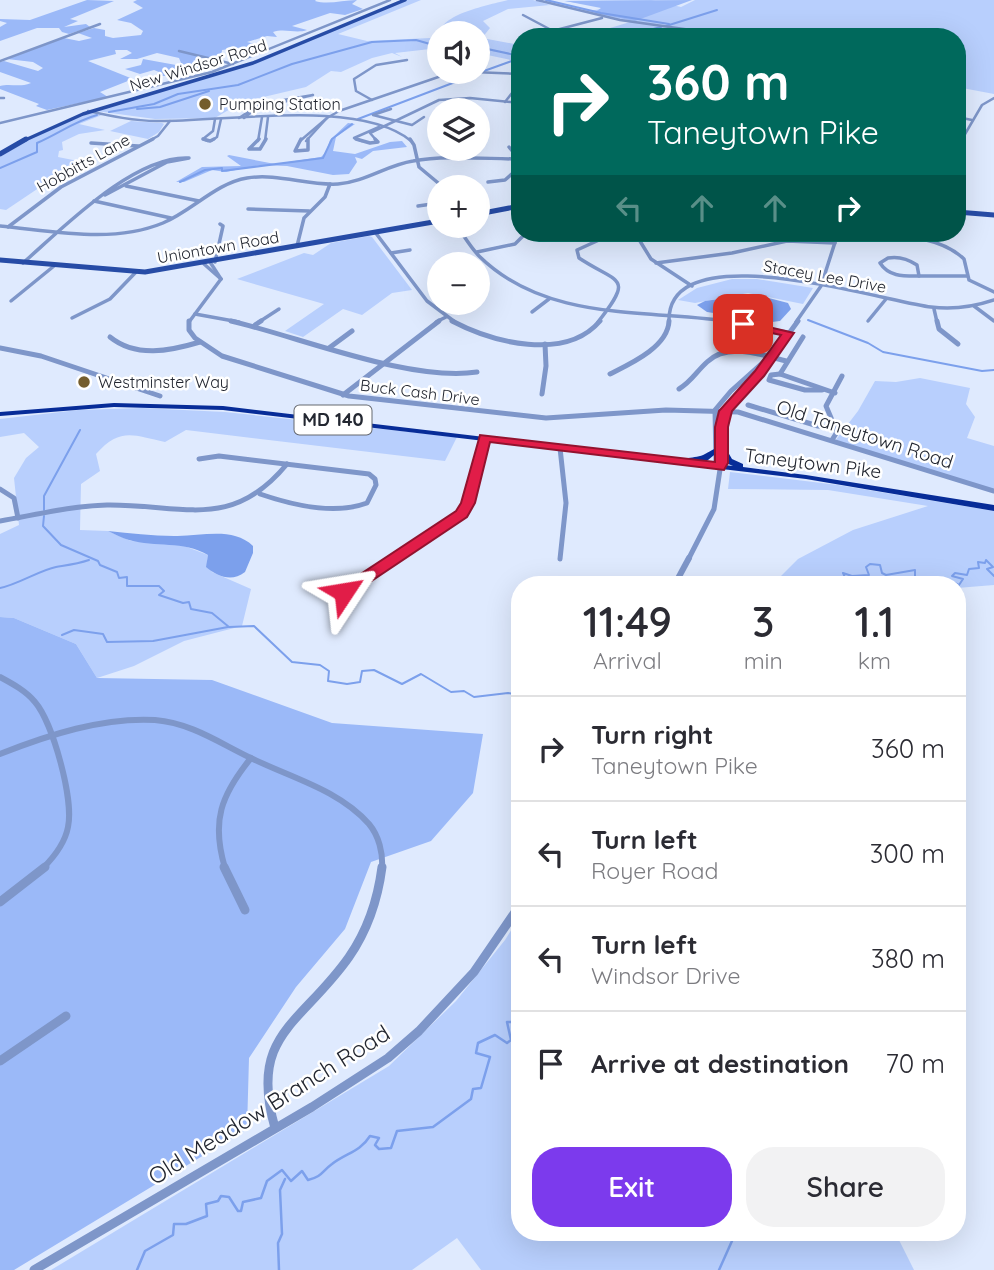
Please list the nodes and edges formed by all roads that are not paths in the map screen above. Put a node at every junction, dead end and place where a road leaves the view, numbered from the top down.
1 (390, 0) edge
2 (405, 0) edge
3 (537, 0) edge
4 (523, 15) dead end
5 (604, 17) junction
6 (100, 24) dead end
7 (547, 28) edge
8 (568, 28) edge
9 (684, 28) edge
10 (178, 51) dead end
11 (407, 60) dead end
12 (0, 61) edge
13 (233, 65) junction
14 (490, 74) edge
15 (511, 74) edge
16 (427, 81) edge
17 (511, 94) edge
18 (994, 98) edge
19 (372, 100) junction
20 (505, 102) junction
21 (511, 102) edge
22 (391, 109) dead end
23 (88, 111) junction
24 (262, 117) junction
25 (268, 117) junction
26 (424, 117) dead end
27 (242, 118) junction
28 (327, 118) junction
29 (215, 119) junction
30 (221, 119) junction
31 (966, 119) edge
32 (394, 120) junction
33 (972, 120) junction
34 (170, 121) junction
35 (0, 123) edge
36 (381, 126) junction
37 (966, 131) edge
38 (91, 144) dead end
39 (138, 146) junction
40 (0, 154) edge
41 (511, 159) edge
42 (416, 160) junction
43 (428, 175) edge
44 (511, 176) edge
45 (490, 182) edge
46 (125, 184) junction
47 (330, 184) junction
48 (201, 200) junction
49 (94, 201) junction
50 (427, 205) edge
51 (418, 206) dead end
52 (511, 208) edge
53 (248, 209) dead end
54 (309, 211) junction
55 (490, 212) edge
56 (966, 213) edge
57 (994, 215) edge
58 (171, 218) junction
59 (427, 222) edge
60 (220, 224) dead end
61 (0, 226) edge
62 (8, 226) junction
63 (58, 231) junction
64 (375, 232) junction
65 (466, 238) edge
66 (517, 242) edge
67 (592, 242) edge
68 (640, 242) edge
69 (773, 242) edge
70 (828, 242) edge
71 (928, 242) edge
72 (835, 243) joint
73 (297, 246) junction
74 (410, 250) dead end
75 (477, 252) joint
76 (391, 253) junction
77 (0, 260) edge
78 (23, 263) junction
79 (210, 263) junction
80 (656, 263) junction
81 (490, 264) edge
82 (54, 266) junction
83 (136, 272) junction
84 (919, 276) junction
85 (967, 276) junction
86 (692, 286) junction
87 (821, 286) junction
88 (994, 292) edge
89 (549, 299) junction
90 (886, 299) junction
91 (994, 300) edge
92 (11, 301) dead end
93 (974, 306) junction
94 (279, 309) dead end
95 (934, 309) junction
96 (607, 311) junction
97 (532, 312) dead end
98 (195, 314) junction
99 (446, 317) junction
100 (669, 317) junction
101 (72, 318) dead end
102 (868, 321) dead end
103 (994, 321) edge
104 (255, 325) junction
105 (352, 331) dead end
106 (788, 333) junction
107 (110, 337) dead end
108 (803, 337) dead end
109 (200, 342) junction
110 (545, 344) junction
111 (958, 344) dead end
112 (0, 348) edge
113 (329, 348) junction
114 (770, 357) junction
115 (786, 361) junction
116 (382, 364) junction
117 (477, 372) dead end
118 (610, 374) dead end
119 (780, 374) junction
120 (842, 376) dead end
121 (679, 389) dead end
122 (822, 390) junction
123 (542, 394) dead end
124 (835, 394) junction
125 (343, 395) junction
126 (160, 396) dead end
127 (747, 405) dead end
128 (715, 410) junction
129 (726, 411) junction
130 (0, 414) edge
131 (834, 428) junction
132 (485, 438) junction
133 (832, 440) junction
134 (560, 448) junction
135 (719, 450) junction
136 (199, 459) dead end
137 (665, 460) junction
138 (287, 464) junction
139 (719, 467) junction
140 (765, 472) junction
141 (0, 489) edge
142 (994, 491) edge
143 (260, 494) junction
144 (994, 508) edge
145 (18, 518) junction
146 (0, 521) edge
147 (560, 559) dead end
148 (679, 576) edge
149 (344, 592) dead end
150 (0, 677) edge
151 (50, 738) junction
152 (0, 754) edge
153 (251, 758) junction
154 (0, 902) edge
155 (244, 910) dead end
156 (511, 918) edge
157 (66, 1016) dead end
158 (0, 1061) edge
159 (275, 1128) junction
160 (34, 1270) edge

1 - 13 street
2 - 23 main road, New Windsor Road
3 - 5 street
4 - 7 street
5 - 8 street
5 - 9 street
6 - 12 street
10 - 13 street
11 - 19 street
13 - 35 street
14 - 15 street
16 - 19 street
17 - 20 street
18 - 33 street
19 - 28 street
20 - 21 street
20 - 32 street
22 - 32 street
23 - 34 street
23 - 40 main road, New Windsor Road
24 - 25 street
24 - 25 street
24 - 27 street
25 - 28 street
26 - 32 street
27 - 27 street
27 - 30 street
28 - 28 street
28 - 36 street
29 - 30 street
29 - 30 street
29 - 34 street
31 - 33 street
32 - 36 street
33 - 37 street
34 - 39 street, Hobbitts Lane
36 - 36 street
36 - 42 street
38 - 39 street
39 - 62 street, Hobbitts Lane
41 - 42 street
42 - 43 street
42 - 47 street
44 - 45 street
46 - 46 street
46 - 48 street
46 - 49 street
47 - 48 street
47 - 54 street
48 - 58 street
49 - 58 street
49 - 63 street
50 - 51 street
52 - 55 main road
53 - 54 street
54 - 73 street
56 - 57 main road
58 - 63 street
59 - 64 main road, Uniontown Road
60 - 79 street
61 - 62 street
62 - 63 street
63 - 78 street
64 - 73 main road, Uniontown Road
64 - 76 street
65 - 75 street
66 - 75 street
67 - 96 street
68 - 80 street
69 - 80 street
70 - 72 street
71 - 85 street
72 - 87 street
73 - 79 main road, Uniontown Road
74 - 76 street
76 - 99 street
77 - 78 main road, Uniontown Road
78 - 82 main road, Uniontown Road
79 - 83 main road, Uniontown Road
79 - 98 street
80 - 86 street
81 - 89 street
82 - 83 main road, Uniontown Road
82 - 92 street
83 - 101 street
84 - 84 street
84 - 85 street
85 - 88 street
86 - 87 street, Stacey Lee Drive
86 - 100 street
87 - 90 street, Stacey Lee Drive
87 - 106 street
89 - 96 street
89 - 97 street
90 - 95 street, Stacey Lee Drive
90 - 102 street
91 - 93 street, Stacey Lee Drive
93 - 95 street, Stacey Lee Drive
93 - 103 street
94 - 104 street
95 - 111 street
96 - 100 street
96 - 110 street
98 - 104 street
98 - 109 street
99 - 110 street
99 - 116 street
100 - 106 street
100 - 118 street
104 - 113 street
105 - 113 street
106 - 114 street
107 - 109 street
108 - 115 street
109 - 125 street, Buck Cash Drive
110 - 123 street
112 - 126 street
113 - 116 street
114 - 115 street
114 - 121 street
114 - 128 street
114 - 129 street
115 - 119 street
116 - 117 street
116 - 125 street
119 - 122 street
119 - 122 street
120 - 124 street
122 - 124 street
124 - 131 street
125 - 128 street, Buck Cash Drive
127 - 131 street
128 - 129 street, Buck Cash Drive
128 - 135 street
129 - 133 street, Old Taneytown Road
129 - 135 street
130 - 132 highway, Taneytown Pike / MD 140
131 - 133 street
132 - 134 highway, Taneytown Pike / MD 140
132 - 149 street
133 - 142 street, Old Taneytown Road
134 - 137 highway, Taneytown Pike / MD 140
134 - 147 street
135 - 137 highway
135 - 139 street
135 - 140 highway
136 - 138 street
137 - 139 highway, Taneytown Pike / MD 140
138 - 143 street
138 - 143 street
139 - 140 highway, Taneytown Pike / MD 140
139 - 148 street
140 - 144 highway, Taneytown Pike / MD 140
141 - 145 street
143 - 145 street
145 - 146 street
150 - 151 street
151 - 152 street
151 - 153 street
151 - 154 street
153 - 155 street
153 - 159 street
156 - 159 street, Old Meadow Branch Road
157 - 158 street
159 - 160 street, Old Meadow Branch Road

